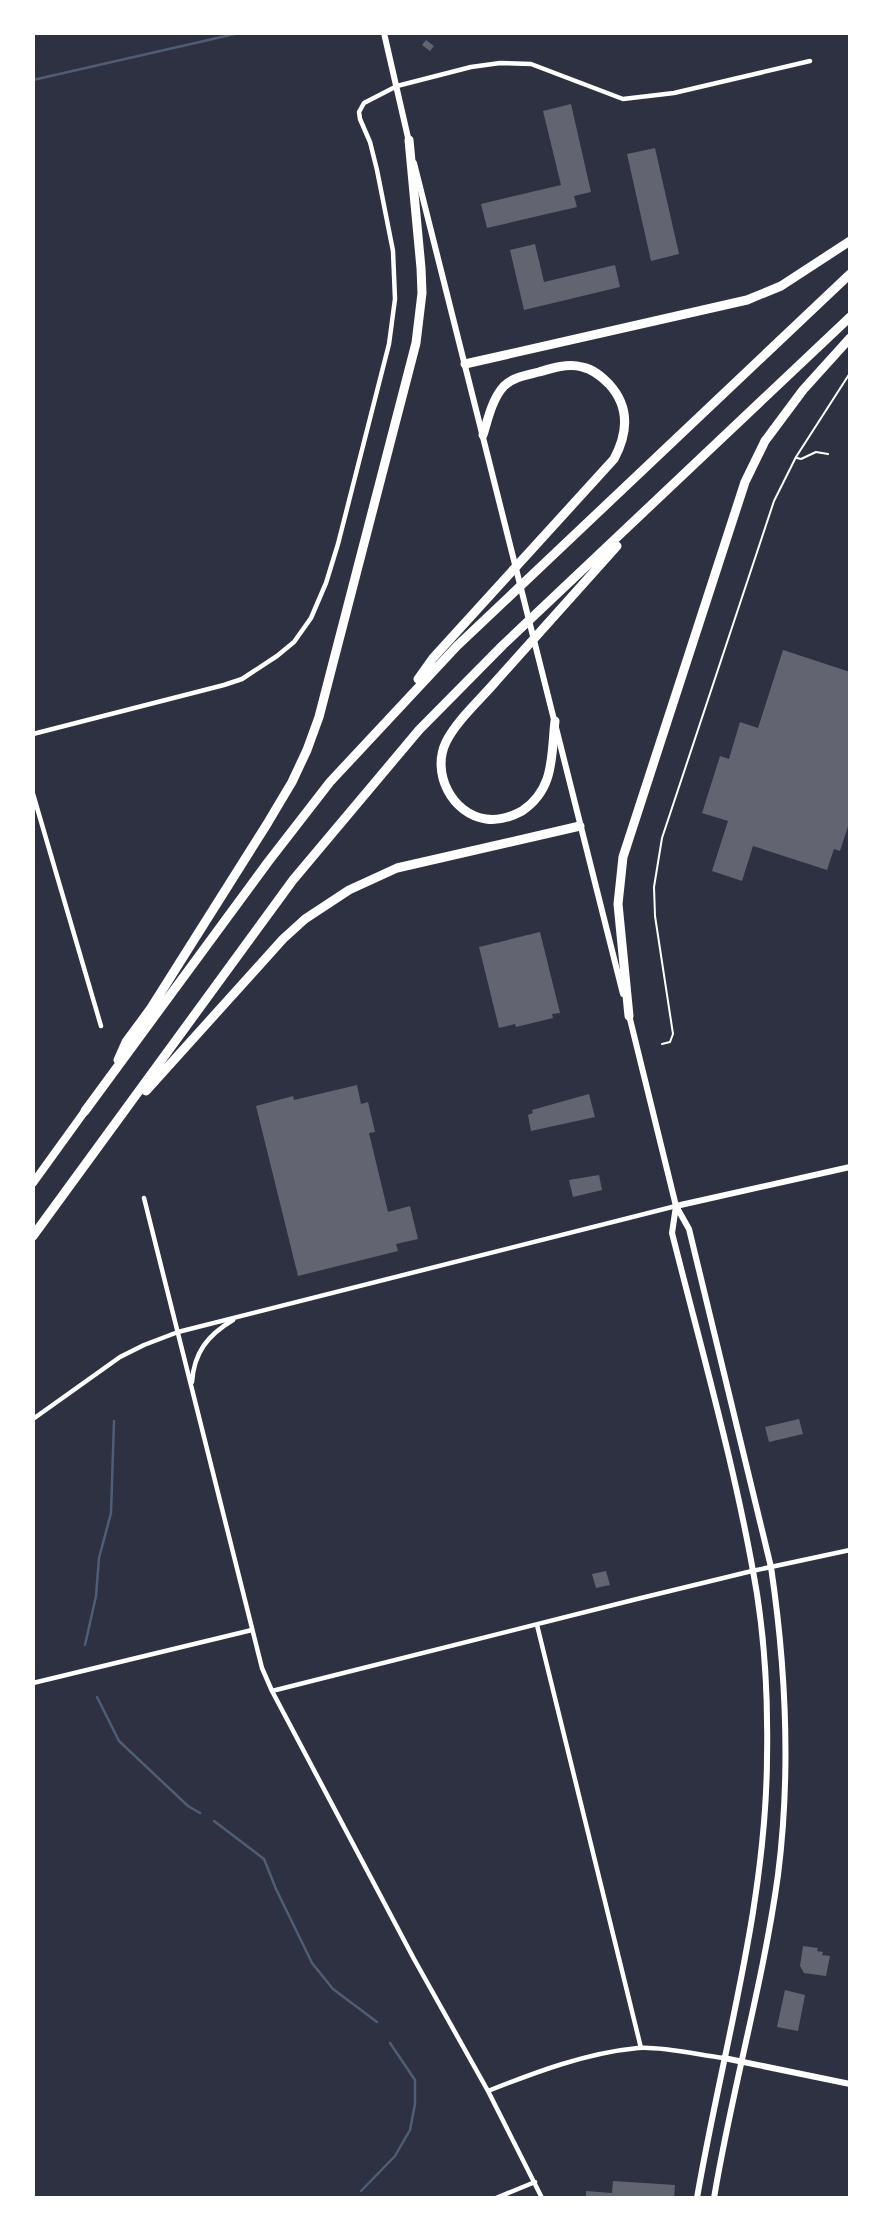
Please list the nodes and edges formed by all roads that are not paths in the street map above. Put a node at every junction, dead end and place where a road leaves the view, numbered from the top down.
1 (384, 33) edge
2 (810, 61) dead end
3 (397, 86) junction
4 (409, 140) junction
5 (850, 241) edge
6 (850, 274) edge
7 (850, 317) edge
8 (850, 338) edge
9 (465, 364) junction
10 (483, 435) junction
11 (658, 499) junction
12 (398, 706) junction
13 (555, 721) junction
14 (33, 734) edge
15 (33, 793) edge
16 (580, 826) junction
17 (629, 1017) junction
18 (101, 1026) dead end
19 (108, 1079) junction
20 (85, 1111) joint
21 (115, 1126) junction
22 (850, 1167) edge
23 (33, 1183) edge
24 (144, 1198) dead end
25 (676, 1206) junction
26 (33, 1236) edge
27 (238, 1317) junction
28 (178, 1332) junction
29 (192, 1386) junction
30 (33, 1419) edge
31 (850, 1550) edge
32 (771, 1567) junction
33 (752, 1571) junction
34 (537, 1625) junction
35 (252, 1630) junction
36 (33, 1683) edge
37 (272, 1691) junction
38 (641, 2048) junction
39 (724, 2058) junction
40 (743, 2062) junction
41 (850, 2084) edge
42 (488, 2091) junction
43 (535, 2182) junction
44 (496, 2198) edge
45 (542, 2198) edge
46 (697, 2198) edge
47 (714, 2198) edge

1 - 3 main road
2 - 3 street
3 - 4 main road
3 - 14 street
4 - 9 main road
4 - 19 highway
5 - 9 highway
6 - 12 highway
7 - 11 highway
8 - 17 highway
9 - 10 main road
10 - 12 highway
10 - 13 main road
11 - 13 highway
11 - 21 highway
12 - 19 highway
13 - 16 main road
15 - 18 street
16 - 17 main road
16 - 21 highway
17 - 25 main road
19 - 20 highway
20 - 23 highway
21 - 26 highway
22 - 25 main road
24 - 28 street
25 - 27 street
25 - 32 main road
25 - 33 main road
27 - 28 street
27 - 29 street
28 - 29 street
28 - 30 street
29 - 35 street
31 - 32 street
32 - 33 street
32 - 40 main road
33 - 34 street
33 - 39 main road
34 - 37 street
34 - 38 street
35 - 36 street
35 - 37 street
37 - 42 street
38 - 39 street
38 - 42 street
39 - 40 main road
39 - 46 main road
40 - 41 main road
40 - 47 main road
42 - 43 street
43 - 44 street
43 - 45 street

